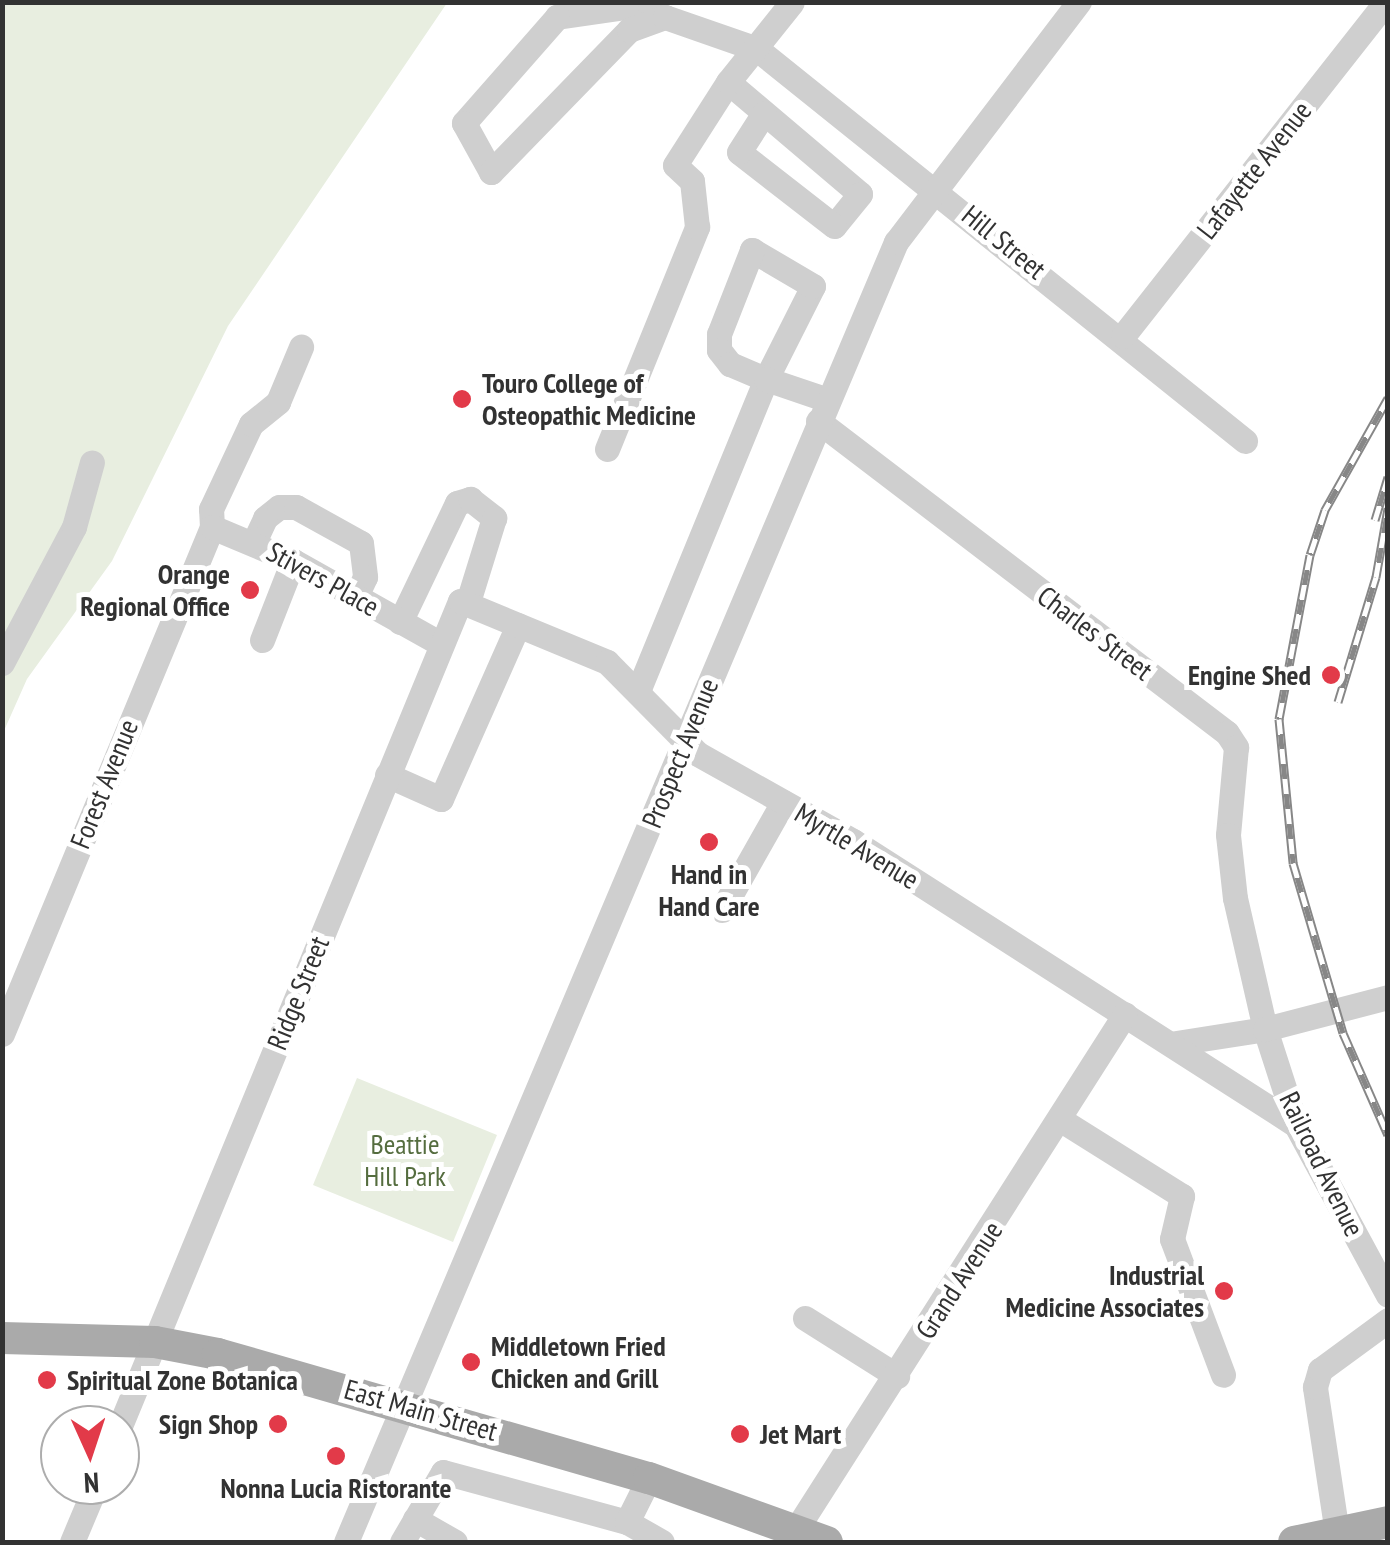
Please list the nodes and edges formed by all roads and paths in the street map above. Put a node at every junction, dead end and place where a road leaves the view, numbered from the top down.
1 (792, 2) edge
2 (1079, 2) edge
3 (1386, 2) edge
4 (665, 17) junction
5 (757, 49) junction
6 (728, 82) junction
7 (764, 113) junction
8 (934, 186) junction
9 (1122, 336) junction
10 (301, 347) dead end
11 (766, 379) junction
12 (823, 410) junction
13 (1246, 440) dead end
14 (607, 448) dead end
15 (92, 462) dead end
16 (210, 531) junction
17 (254, 542) junction
18 (293, 561) junction
19 (356, 596) junction
20 (468, 602) junction
21 (400, 622) junction
22 (518, 625) junction
23 (262, 640) dead end
24 (441, 644) junction
25 (2, 662) edge
26 (638, 691) junction
27 (684, 738) junction
28 (387, 776) junction
29 (783, 802) junction
30 (722, 910) dead end
31 (1388, 997) edge
32 (1124, 1014) junction
33 (1265, 1029) junction
34 (2, 1034) edge
35 (1176, 1043) junction
36 (1061, 1120) junction
37 (1296, 1124) junction
38 (1388, 1294) edge
39 (804, 1318) dead end
40 (1388, 1320) edge
41 (2, 1338) edge
42 (155, 1342) junction
43 (1223, 1375) dead end
44 (897, 1376) junction
45 (129, 1405) edge
46 (407, 1405) junction
47 (649, 1478) junction
48 (88, 1505) edge
49 (415, 1520) junction
50 (627, 1522) junction
51 (1388, 1522) edge
52 (1337, 1533) junction
53 (792, 1538) edge
54 (72, 1542) edge
55 (346, 1542) edge
56 (402, 1542) edge
57 (456, 1542) edge
58 (662, 1542) edge
59 (827, 1542) edge
60 (1294, 1542) edge

1 - 5 street
2 - 8 street, Prospect Avenue
3 - 9 street, Lafayette Avenue
4 - 4 street, Hill Street
4 - 5 street, Hill Street
5 - 6 street
5 - 8 street, Hill Street
6 - 7 street
6 - 14 street
7 - 7 street
8 - 9 street, Hill Street
8 - 12 street, Prospect Avenue
9 - 13 street, Hill Street
10 - 16 street, Forest Avenue
11 - 11 street
11 - 12 street
11 - 26 street
12 - 27 street, Prospect Avenue
12 - 33 street, Charles Street
15 - 25 street
16 - 17 street, Stivers Place
16 - 34 street, Forest Avenue
17 - 18 street, Stivers Place
17 - 19 street
18 - 19 street, Stivers Place
18 - 23 street
19 - 21 street, Stivers Place
20 - 21 street
20 - 22 street, Myrtle Avenue
20 - 24 street
21 - 24 street, Stivers Place
22 - 26 street, Myrtle Avenue
22 - 28 street
24 - 28 street, Ridge Street
26 - 27 street, Myrtle Avenue
27 - 29 street, Myrtle Avenue
27 - 46 street, Prospect Avenue
28 - 42 street, Ridge Street
29 - 30 street
29 - 32 street, Myrtle Avenue
31 - 33 street
32 - 35 street, Myrtle Avenue
32 - 36 street, Grand Avenue
33 - 35 street
33 - 37 street, Railroad Avenue
35 - 37 street, Myrtle Avenue
36 - 43 street
36 - 44 street, Grand Avenue
37 - 38 street, Railroad Avenue
39 - 44 street
40 - 52 street
41 - 42 main road, East Main Street
42 - 45 street, Ridge Street
42 - 46 main road, East Main Street
44 - 53 street, Grand Avenue
46 - 47 main road, East Main Street
46 - 55 street, Prospect Avenue
47 - 50 street
47 - 53 main road, East Main Street
48 - 54 street
49 - 50 street
49 - 56 street
49 - 57 street
50 - 58 street
51 - 52 main road
52 - 60 main road
53 - 59 main road, East Main Street

